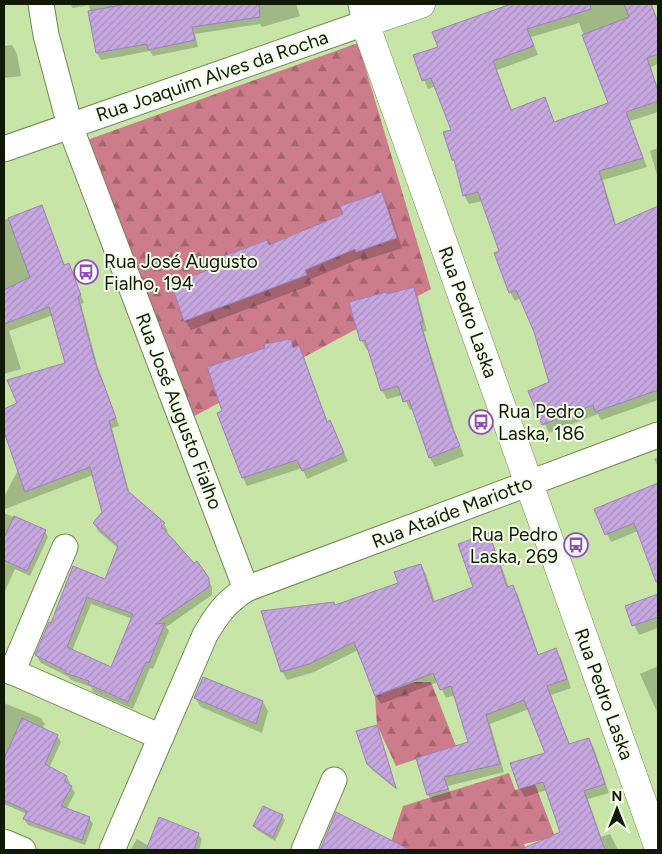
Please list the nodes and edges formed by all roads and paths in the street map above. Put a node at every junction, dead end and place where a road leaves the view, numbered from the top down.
1 (41, 4) edge
2 (421, 4) edge
3 (363, 14) edge
4 (70, 126) junction
5 (4, 149) edge
6 (658, 435) edge
7 (529, 483) junction
8 (64, 547) dead end
9 (246, 589) junction
10 (8, 670) edge
11 (161, 736) junction
12 (334, 780) dead end
13 (4, 842) edge
14 (658, 846) edge
15 (23, 850) edge
16 (112, 850) edge
17 (304, 850) edge

1 - 4 street, Rua José Augusto Fialho
2 - 3 street, Rua Joaquim Alves da Rocha
3 - 4 street, Rua Joaquim Alves da Rocha
3 - 7 street, Rua Pedro Laska
4 - 5 street, Rua Joaquim Alves da Rocha
4 - 9 street, Rua José Augusto Fialho
6 - 7 street, Rua Ataíde Mariotto
7 - 9 street, Rua Ataíde Mariotto
7 - 14 street, Rua Pedro Laska
8 - 10 street
9 - 11 street, Rua Ataíde Mariotto
10 - 11 street
11 - 16 street, Rua Ataíde Mariotto
12 - 17 street
13 - 15 street

